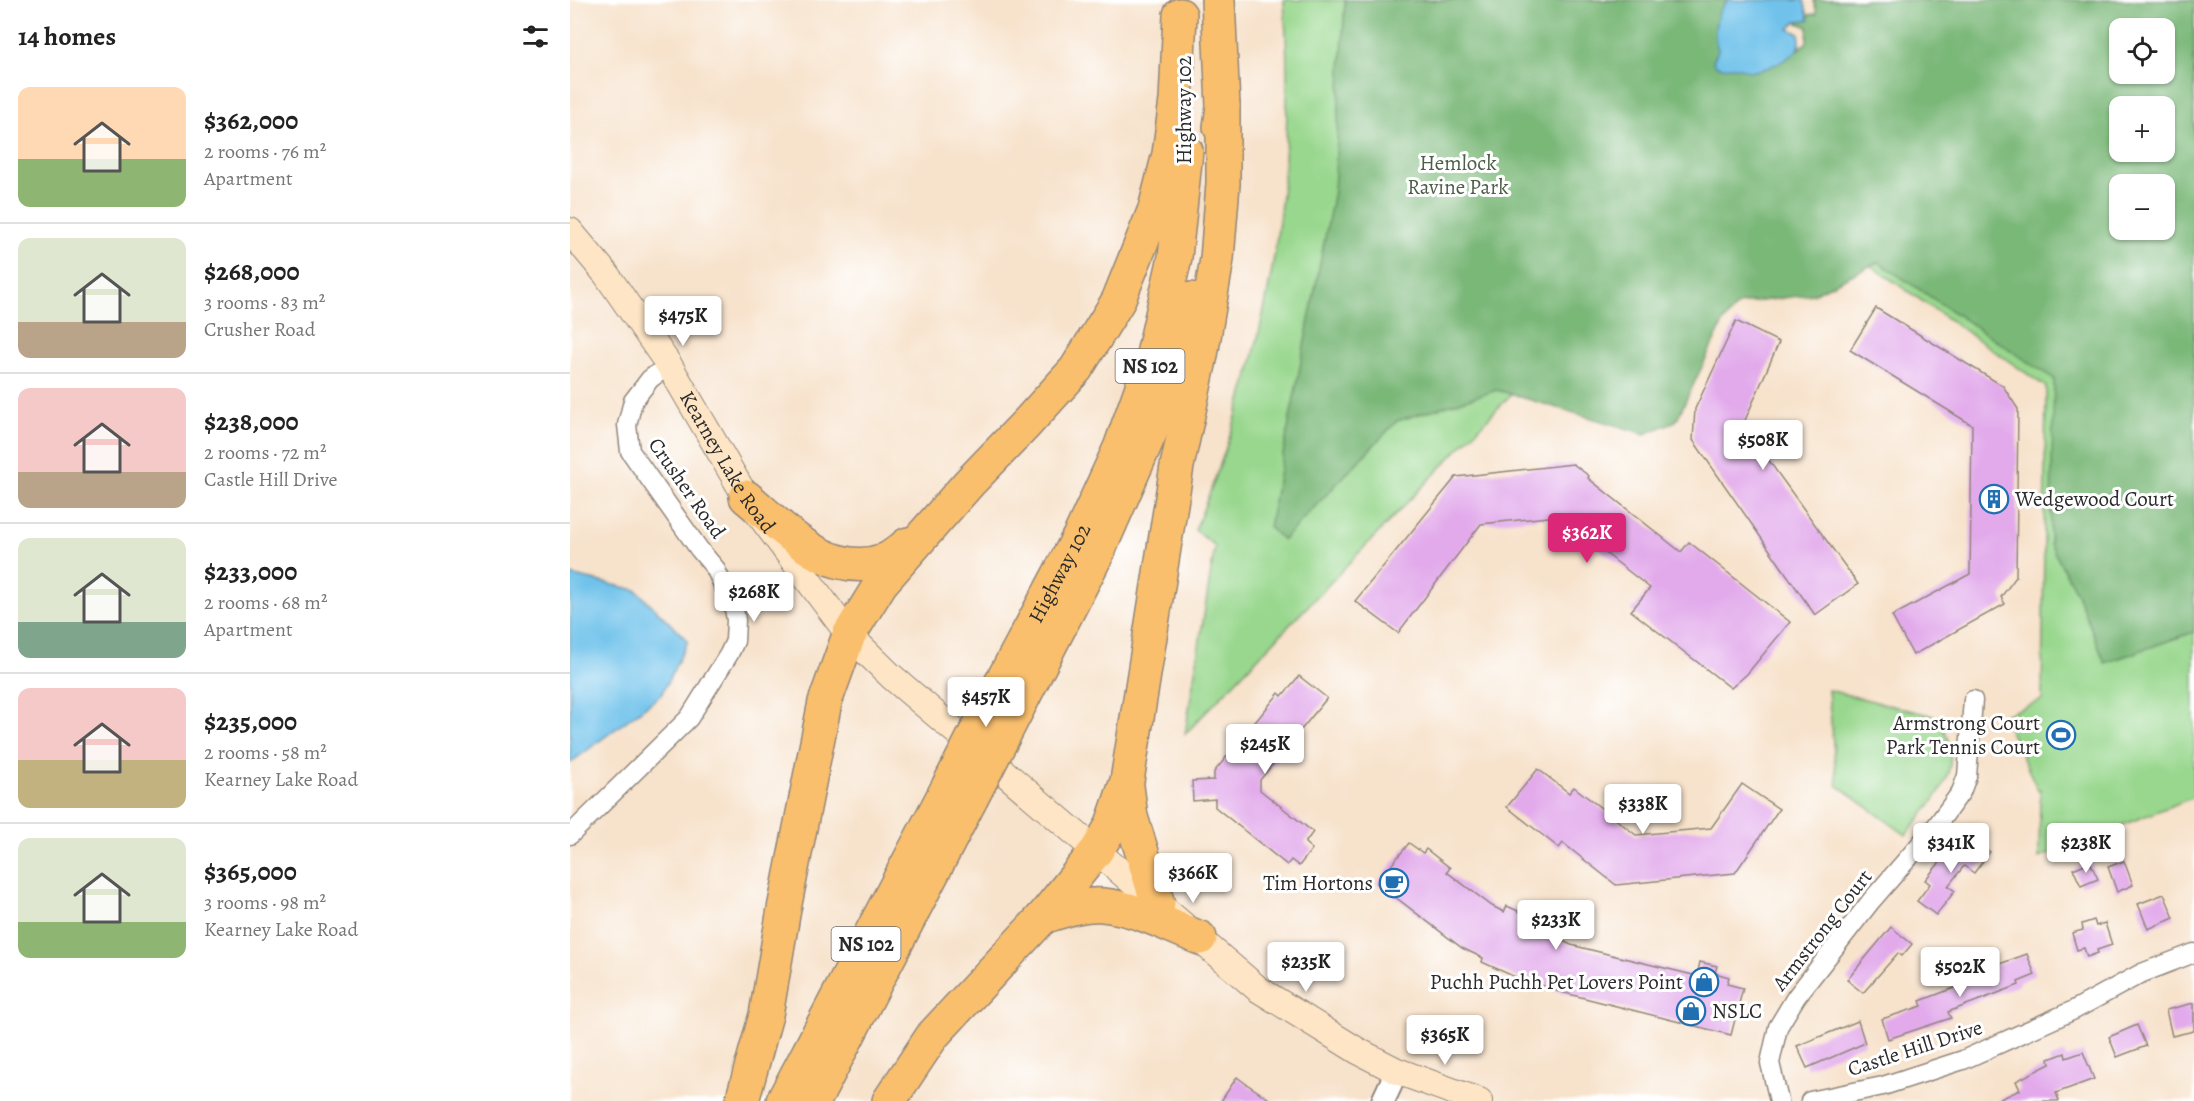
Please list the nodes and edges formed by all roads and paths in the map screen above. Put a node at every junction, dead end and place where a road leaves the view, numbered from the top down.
1 (1218, 0) edge
2 (1180, 7) edge
3 (1223, 106) junction
4 (570, 231) edge
5 (669, 365) junction
6 (746, 497) junction
7 (924, 533) junction
8 (849, 635) junction
9 (1011, 693) junction
10 (1972, 700) dead end
11 (1127, 781) junction
12 (959, 793) junction
13 (570, 835) edge
14 (1097, 850) junction
15 (1158, 904) junction
16 (1043, 917) junction
17 (1200, 938) junction
18 (2194, 953) edge
19 (1397, 1071) junction
20 (742, 1101) edge
21 (783, 1101) edge
22 (813, 1101) edge
23 (889, 1101) edge
24 (1383, 1101) edge
25 (1479, 1101) edge
26 (1779, 1101) edge
27 (1810, 1101) edge

1 - 3 highway, Highway 102 / NS 102
2 - 7 highway
2 - 9 highway, Highway 102 / NS 102
3 - 9 highway, Highway 102 / NS 102
3 - 11 highway
4 - 5 main road, Kearney Lake Road
5 - 6 main road, Kearney Lake Road
5 - 13 street, Crusher Road
6 - 7 highway
6 - 8 main road, Kearney Lake Road
7 - 8 highway
8 - 14 main road, Kearney Lake Road
8 - 20 highway
9 - 12 highway, Highway 102 / NS 102, bridge
10 - 26 street, Armstrong Court
11 - 14 highway
11 - 15 highway
12 - 21 highway, Highway 102 / NS 102
12 - 22 highway, Highway 102 / NS 102
14 - 15 main road, Kearney Lake Road
14 - 16 highway
15 - 17 main road, Kearney Lake Road
16 - 17 highway
16 - 23 highway
17 - 19 main road, Kearney Lake Road
18 - 27 street, Castle Hill Drive
19 - 24 street
19 - 25 main road, Kearney Lake Road

